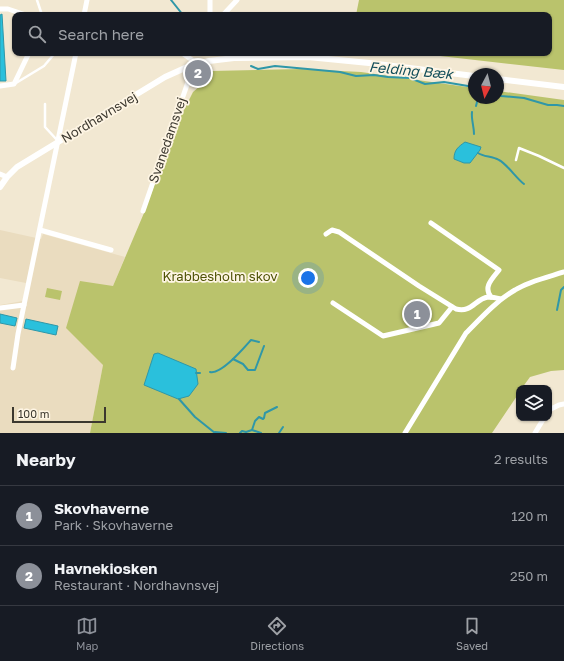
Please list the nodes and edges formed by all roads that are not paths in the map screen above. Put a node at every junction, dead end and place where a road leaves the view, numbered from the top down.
1 (37, 0) edge
2 (87, 0) edge
3 (210, 0) edge
4 (237, 0) edge
5 (0, 9) edge
6 (18, 12) edge
7 (41, 12) edge
8 (85, 12) edge
9 (210, 12) edge
10 (226, 12) edge
11 (28, 56) edge
12 (52, 56) edge
13 (75, 56) edge
14 (186, 56) edge
15 (195, 56) edge
16 (194, 62) junction
17 (185, 68) junction
18 (468, 75) edge
19 (504, 80) edge
20 (14, 84) junction
21 (0, 86) edge
22 (564, 87) edge
23 (44, 104) dead end
24 (59, 142) junction
25 (516, 160) dead end
26 (564, 168) edge
27 (0, 174) edge
28 (7, 177) junction
29 (0, 187) edge
30 (143, 210) dead end
31 (431, 223) dead end
32 (40, 230) junction
33 (326, 234) dead end
34 (111, 250) dead end
35 (564, 272) edge
36 (492, 297) junction
37 (501, 299) junction
38 (333, 302) dead end
39 (24, 305) junction
40 (452, 307) junction
41 (0, 308) edge
42 (13, 368) dead end
43 (564, 404) edge
44 (552, 408) edge
45 (542, 421) edge
46 (405, 433) edge
47 (535, 433) edge

1 - 7 lane
2 - 8 street
3 - 9 street
4 - 10 street
5 - 6 street
11 - 20 street
12 - 20 lane
13 - 24 street
14 - 16 street
15 - 16 street
16 - 17 street, Nordhavnsvej
16 - 18 street, Nordhavnsvej
17 - 24 street, Nordhavnsvej
17 - 30 street, Svanedamsvej
19 - 22 street
20 - 21 street
23 - 24 lane
24 - 28 street, Nordhavnsvej
24 - 32 street
25 - 26 lane
27 - 28 street
28 - 29 street, Nordhavnsvej
31 - 36 street
32 - 34 street
32 - 39 street
33 - 40 street
35 - 37 street
36 - 37 street
36 - 40 street
37 - 46 street
38 - 40 street
39 - 41 street
39 - 42 street
43 - 44 street
45 - 47 street

